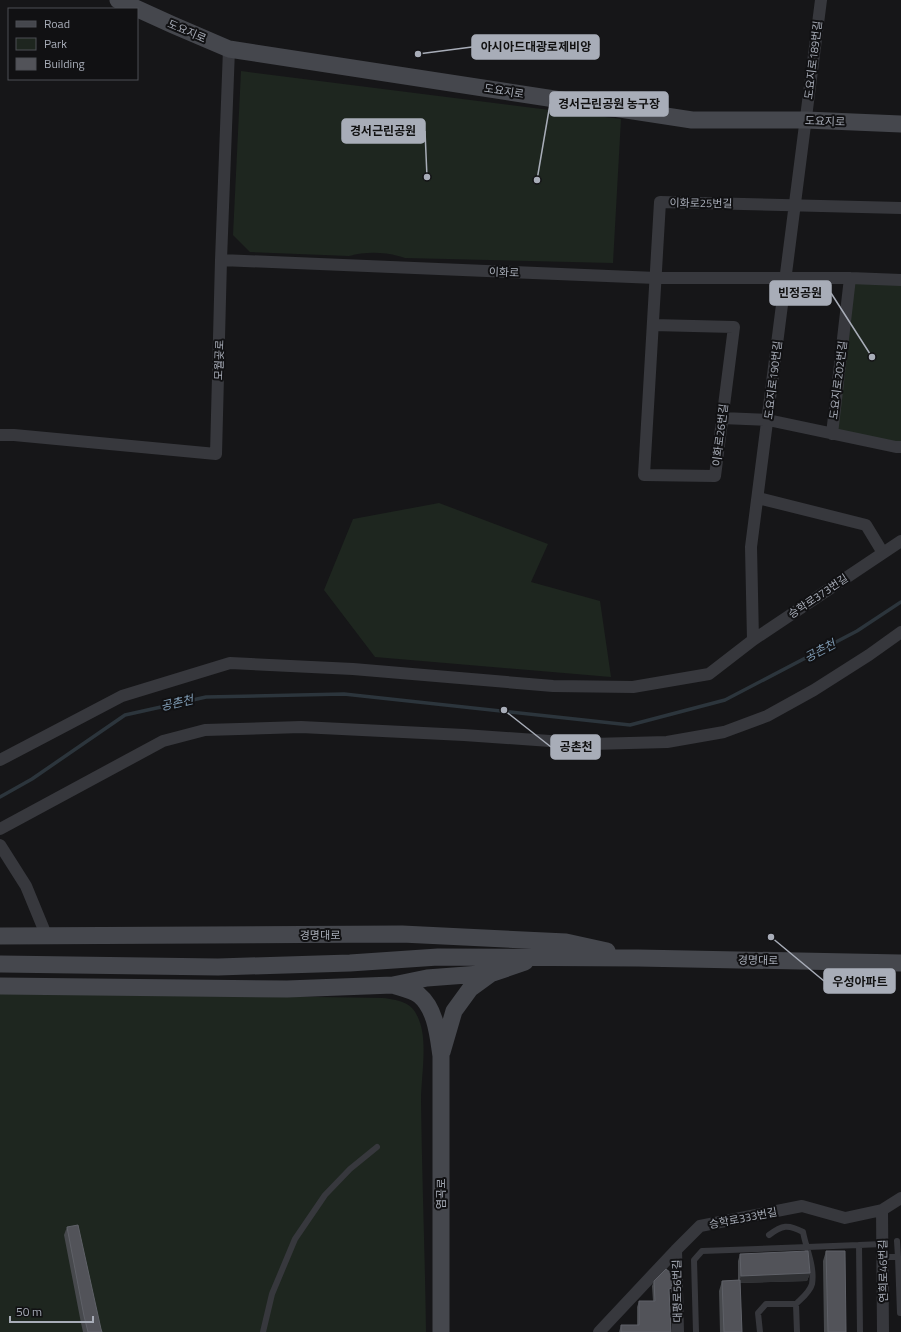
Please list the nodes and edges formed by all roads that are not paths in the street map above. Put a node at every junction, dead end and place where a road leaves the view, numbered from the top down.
1 (118, 0) edge
2 (821, 0) edge
3 (135, 8) edge
4 (138, 9) edge
5 (229, 49) junction
6 (806, 120) junction
7 (901, 124) edge
8 (796, 205) junction
9 (901, 208) edge
10 (221, 260) junction
11 (656, 278) junction
12 (850, 278) junction
13 (786, 279) junction
14 (901, 280) edge
15 (653, 325) junction
16 (722, 418) junction
17 (768, 420) junction
18 (832, 434) junction
19 (0, 435) edge
20 (901, 447) edge
21 (758, 498) junction
22 (901, 541) edge
23 (883, 553) junction
24 (901, 632) edge
25 (753, 640) junction
26 (0, 760) edge
27 (0, 829) edge
28 (0, 845) edge
29 (0, 936) edge
30 (47, 937) junction
31 (541, 957) junction
32 (638, 958) junction
33 (901, 963) edge
34 (1, 964) dead end
35 (493, 973) junction
36 (393, 985) junction
37 (0, 986) edge
38 (441, 1056) junction
39 (377, 1147) dead end
40 (901, 1198) edge
41 (882, 1210) junction
42 (769, 1235) dead end
43 (897, 1241) dead end
44 (882, 1244) junction
45 (859, 1245) junction
46 (806, 1247) junction
47 (676, 1250) junction
48 (882, 1257) junction
49 (898, 1257) junction
50 (796, 1304) junction
51 (901, 1313) edge
52 (263, 1332) edge
53 (441, 1332) edge
54 (599, 1332) edge
55 (678, 1332) edge
56 (696, 1332) edge
57 (760, 1332) edge
58 (797, 1332) edge
59 (860, 1332) edge
60 (883, 1332) edge

1 - 3 main road, 도요지로
2 - 6 street, 도요지로189번길
4 - 5 main road, 도요지로
5 - 6 main road, 도요지로
5 - 10 street, 모월곶로
6 - 7 main road, 도요지로
6 - 8 street, 도요지로190번길
8 - 9 street
8 - 11 street, 이화로25번길
8 - 13 street, 도요지로190번길
10 - 11 street, 이화로
10 - 19 street, 모월곶로
11 - 13 street, 이화로
11 - 15 street, 이화로26번길
12 - 13 street
12 - 14 street
12 - 18 street, 도요지로202번길
13 - 17 street, 도요지로190번길
15 - 16 street, 이화로26번길
15 - 16 street, 이화로26번길
16 - 17 street, 도요지로202번길
17 - 18 street, 도요지로202번길
17 - 21 street, 도요지로190번길
18 - 20 street, 도요지로202번길
21 - 23 street
21 - 25 street, 도요지로190번길
22 - 23 street, 승학로373번길
23 - 25 street, 승학로373번길
24 - 27 street
25 - 26 street, 승학로373번길
28 - 30 street
29 - 30 main road, 경명대로
30 - 32 main road, 경명대로
31 - 32 main road, 경명대로
31 - 34 main road, 경명대로
31 - 35 main road, 경명대로
32 - 33 main road, 경명대로
35 - 36 main road, 경명대로
35 - 38 main road, 염곡로
36 - 37 main road, 경명대로
36 - 38 main road, 염곡로
38 - 53 main road, 염곡로
39 - 52 lane
40 - 41 street, 승학로333번길
41 - 44 street, 연희로46번길
41 - 47 street, 승학로333번길
42 - 46 lane
43 - 49 lane
44 - 45 lane
44 - 48 street, 연희로46번길
45 - 46 lane
45 - 59 lane
46 - 50 lane
46 - 56 lane
47 - 54 street, 승학로333번길
47 - 55 street, 대평로56번길
48 - 49 lane
48 - 60 street, 연희로46번길
49 - 51 lane
50 - 57 lane
50 - 58 lane

